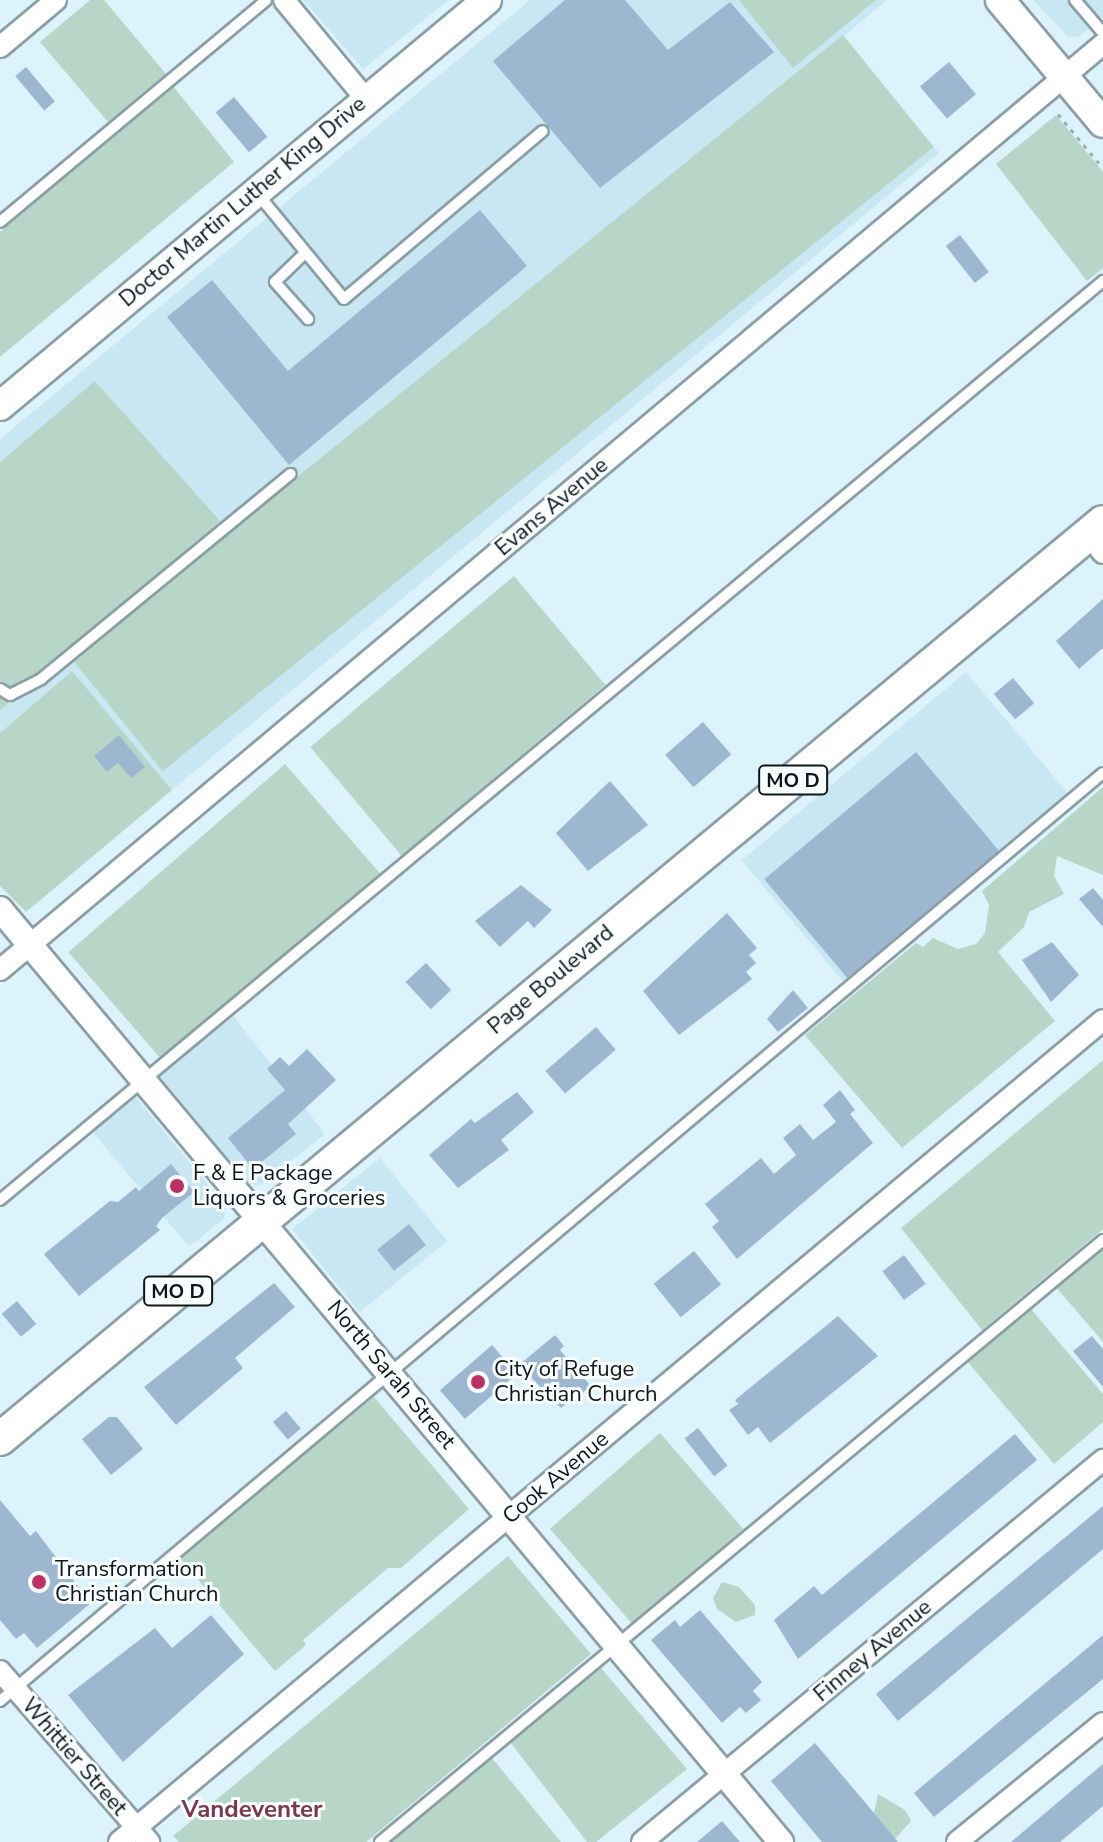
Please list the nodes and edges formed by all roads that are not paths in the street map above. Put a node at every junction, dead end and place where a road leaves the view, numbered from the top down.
1 (56, 0) edge
2 (266, 0) edge
3 (284, 0) edge
4 (487, 0) edge
5 (1000, 0) edge
6 (1075, 0) edge
7 (1103, 33) edge
8 (1103, 44) edge
9 (0, 47) edge
10 (1064, 76) junction
11 (366, 99) junction
12 (1103, 123) edge
13 (543, 131) dead end
14 (256, 191) junction
15 (0, 222) edge
16 (304, 254) junction
17 (1103, 281) edge
18 (308, 319) dead end
19 (0, 406) edge
20 (291, 474) dead end
21 (1098, 536) edge
22 (0, 689) edge
23 (1103, 773) edge
24 (0, 909) edge
25 (31, 946) junction
26 (0, 970) edge
27 (1103, 1020) edge
28 (143, 1080) junction
29 (0, 1200) edge
30 (261, 1222) junction
31 (1103, 1240) edge
32 (389, 1374) junction
33 (0, 1439) edge
34 (1103, 1460) edge
35 (511, 1516) junction
36 (616, 1644) junction
37 (0, 1671) edge
38 (7, 1695) edge
39 (1103, 1723) edge
40 (724, 1775) junction
41 (143, 1835) edge
42 (119, 1842) edge
43 (380, 1842) edge
44 (642, 1842) edge
45 (781, 1842) edge
46 (957, 1842) edge

1 - 9 street
2 - 15 lane
3 - 11 street
4 - 11 main road, Doctor Martin Luther King Drive
5 - 10 main road
6 - 7 lane
8 - 10 street, Evans Avenue
10 - 12 main road
10 - 25 street, Evans Avenue
11 - 14 main road, Doctor Martin Luther King Drive
13 - 16 lane
14 - 16 lane
14 - 19 main road, Doctor Martin Luther King Drive
16 - 18 lane
17 - 28 lane
20 - 22 lane
21 - 30 main road, Page Boulevard / MO D
23 - 32 lane
24 - 25 street, North Sarah Street
25 - 26 street, Evans Avenue
25 - 28 street, North Sarah Street
27 - 35 street, Cook Avenue
28 - 29 lane
28 - 30 street, North Sarah Street
30 - 32 street, North Sarah Street
30 - 33 main road, Page Boulevard / MO D
31 - 36 lane
32 - 35 street, North Sarah Street
32 - 38 lane
34 - 40 street, Finney Avenue
35 - 36 street, North Sarah Street
35 - 41 street, Cook Avenue
36 - 40 street, North Sarah Street
36 - 43 lane
37 - 38 street, Whittier Street
38 - 41 street, Whittier Street
39 - 46 street
40 - 44 street, Finney Avenue
40 - 45 street, North Sarah Street
41 - 42 street, Cook Avenue

